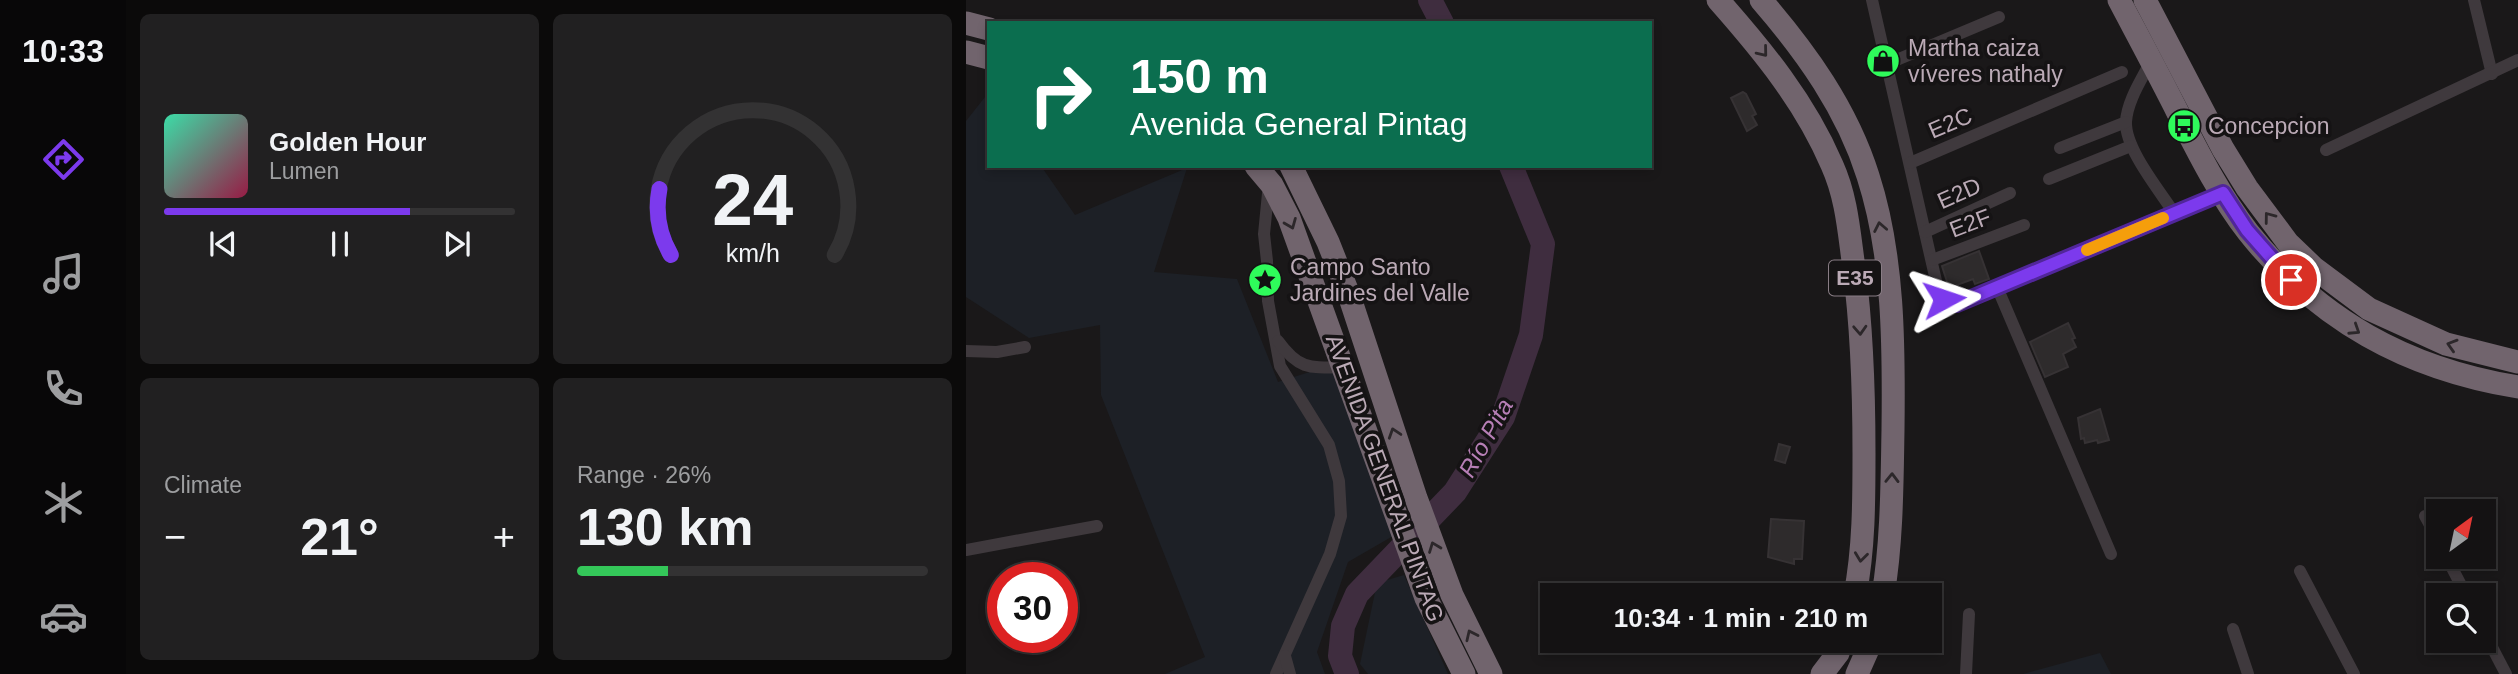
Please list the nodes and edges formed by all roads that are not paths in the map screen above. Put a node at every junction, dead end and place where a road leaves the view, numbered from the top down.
1 (1718, 0) edge
2 (1760, 0) edge
3 (1872, 0) edge
4 (2119, 0) edge
5 (2474, 0) edge
6 (2148, 1) edge
7 (1999, 17) dead end
8 (966, 23) edge
9 (987, 28) edge
10 (966, 52) edge
11 (987, 57) edge
12 (2518, 60) edge
13 (2151, 61) junction
14 (1887, 64) junction
15 (2122, 72) dead end
16 (2492, 74) junction
17 (2126, 122) junction
18 (2132, 146) junction
19 (2060, 148) dead end
20 (2326, 150) dead end
21 (1910, 163) junction
22 (1292, 168) edge
23 (1263, 174) edge
24 (2049, 179) dead end
25 (2010, 193) dead end
26 (2223, 193) junction
27 (2175, 213) junction
28 (2024, 225) dead end
29 (1925, 232) junction
30 (1932, 261) junction
31 (1997, 287) junction
32 (1274, 336) junction
33 (1025, 346) dead end
34 (966, 351) edge
35 (2518, 362) edge
36 (1343, 367) junction
37 (1309, 368) junction
38 (2518, 387) edge
39 (1293, 388) junction
40 (1097, 526) dead end
41 (966, 550) edge
42 (2111, 554) dead end
43 (2300, 571) dead end
44 (1856, 583) edge
45 (1885, 583) edge
46 (1969, 614) dead end
47 (2233, 629) dead end
48 (1838, 653) edge
49 (1866, 653) edge
50 (2496, 653) edge
51 (1285, 656) junction
52 (2518, 669) edge
53 (1276, 674) edge
54 (1290, 674) edge
55 (1464, 674) edge
56 (1490, 674) edge
57 (1822, 674) edge
58 (1857, 674) edge
59 (1966, 674) edge
60 (2248, 674) edge
61 (2354, 674) edge
62 (2507, 674) edge

1 -> 44 highway, E35
45 -> 2 highway, E35
3 - 14 street
4 - 13 highway
5 - 16 street
35 -> 6 highway
7 - 14 street
8 - 9 highway
10 - 11 highway
12 - 16 street
13 - 17 street
13 - 26 highway
14 - 21 street
15 - 21 street, E2C
16 - 20 street
17 - 18 street
17 - 19 street
18 - 24 street
18 - 27 street
21 - 29 street
56 -> 22 highway, AVENIDA GENERAL PINTAG
23 - 32 street
23 -> 36 highway, AVENIDA GENERAL PINTAG
25 - 29 street, E2D
26 - 27 street
26 -> 38 highway
27 - 31 street
28 - 30 street, E2F
29 - 30 street
30 - 31 street
31 - 42 street
32 - 37 street
32 - 39 street
33 - 34 street
36 - 37 street
36 - 55 highway, AVENIDA GENERAL PINTAG
37 - 39 street
39 - 51 street
40 - 41 street
43 - 61 street
46 - 59 street
47 - 60 street
48 - 57 highway
49 - 58 highway
50 - 62 street
51 - 53 street
51 - 54 street
52 - 62 street

